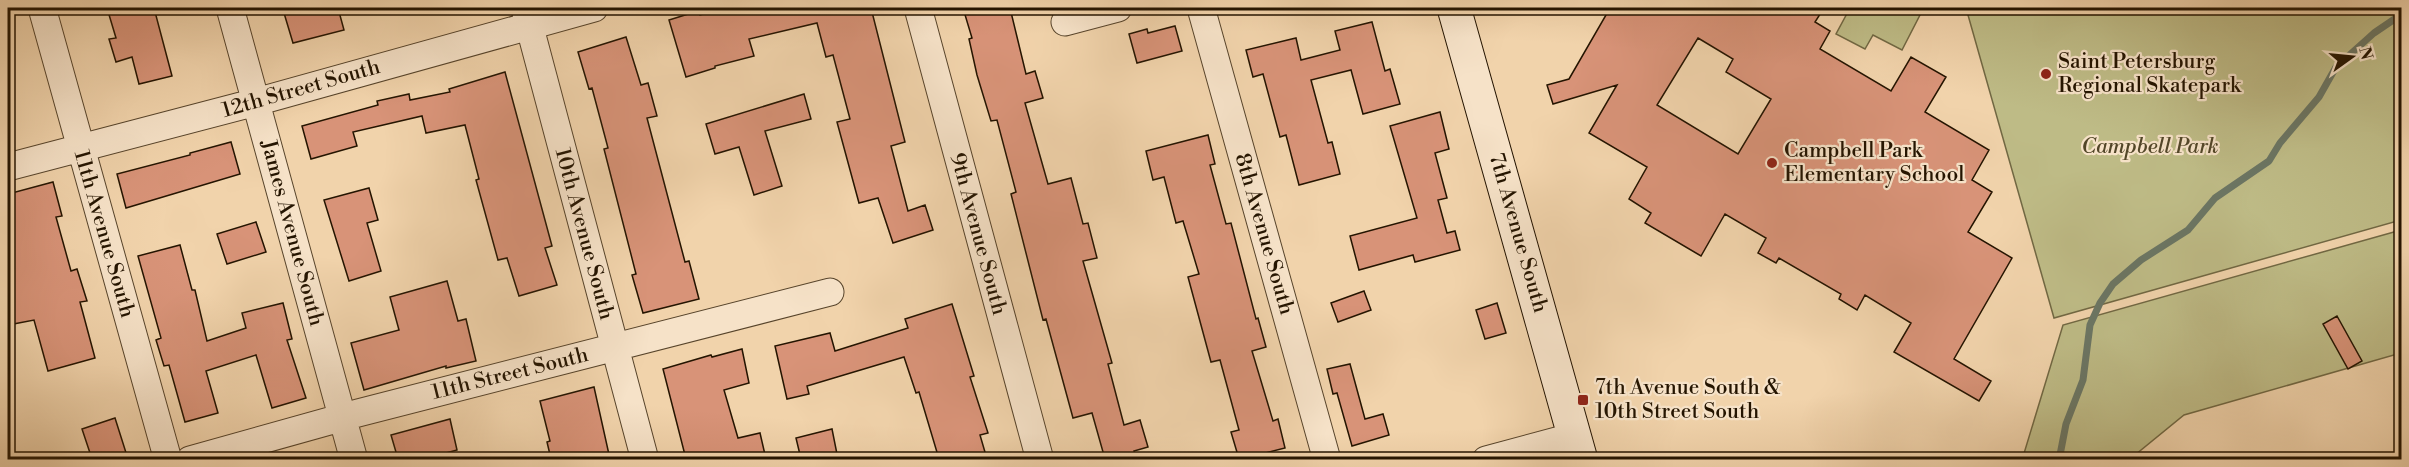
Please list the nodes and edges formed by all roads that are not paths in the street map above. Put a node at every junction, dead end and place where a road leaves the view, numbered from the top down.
1 (42, 8) edge
2 (230, 8) edge
3 (594, 8) edge
4 (918, 8) edge
5 (1118, 8) edge
6 (1201, 8) edge
7 (1454, 8) edge
8 (527, 16) edge
9 (1065, 22) dead end
10 (256, 102) junction
11 (80, 148) junction
12 (8, 167) edge
13 (830, 292) dead end
14 (614, 348) junction
15 (343, 418) junction
16 (1578, 448) edge
17 (168, 459) edge
18 (190, 459) edge
19 (354, 459) edge
20 (645, 459) edge
21 (1040, 459) edge
22 (1327, 459) edge
23 (1485, 459) edge

1 - 11 street, 11th Avenue South
2 - 10 street, James Avenue South
3 - 8 street, 12th Street South
4 - 21 street, 9th Avenue South
5 - 9 street
6 - 22 street, 8th Avenue South
7 - 16 street, 7th Avenue South
8 - 10 street, 12th Street South
8 - 14 street, 10th Avenue South
10 - 11 street, 12th Street South
10 - 15 street, James Avenue South
11 - 12 street, 12th Street South
11 - 17 street, 11th Avenue South
13 - 14 street, 11th Street South
14 - 15 street, 11th Street South
14 - 20 street, 10th Avenue South
15 - 18 street, 11th Street South
15 - 19 street, James Avenue South
16 - 23 street

